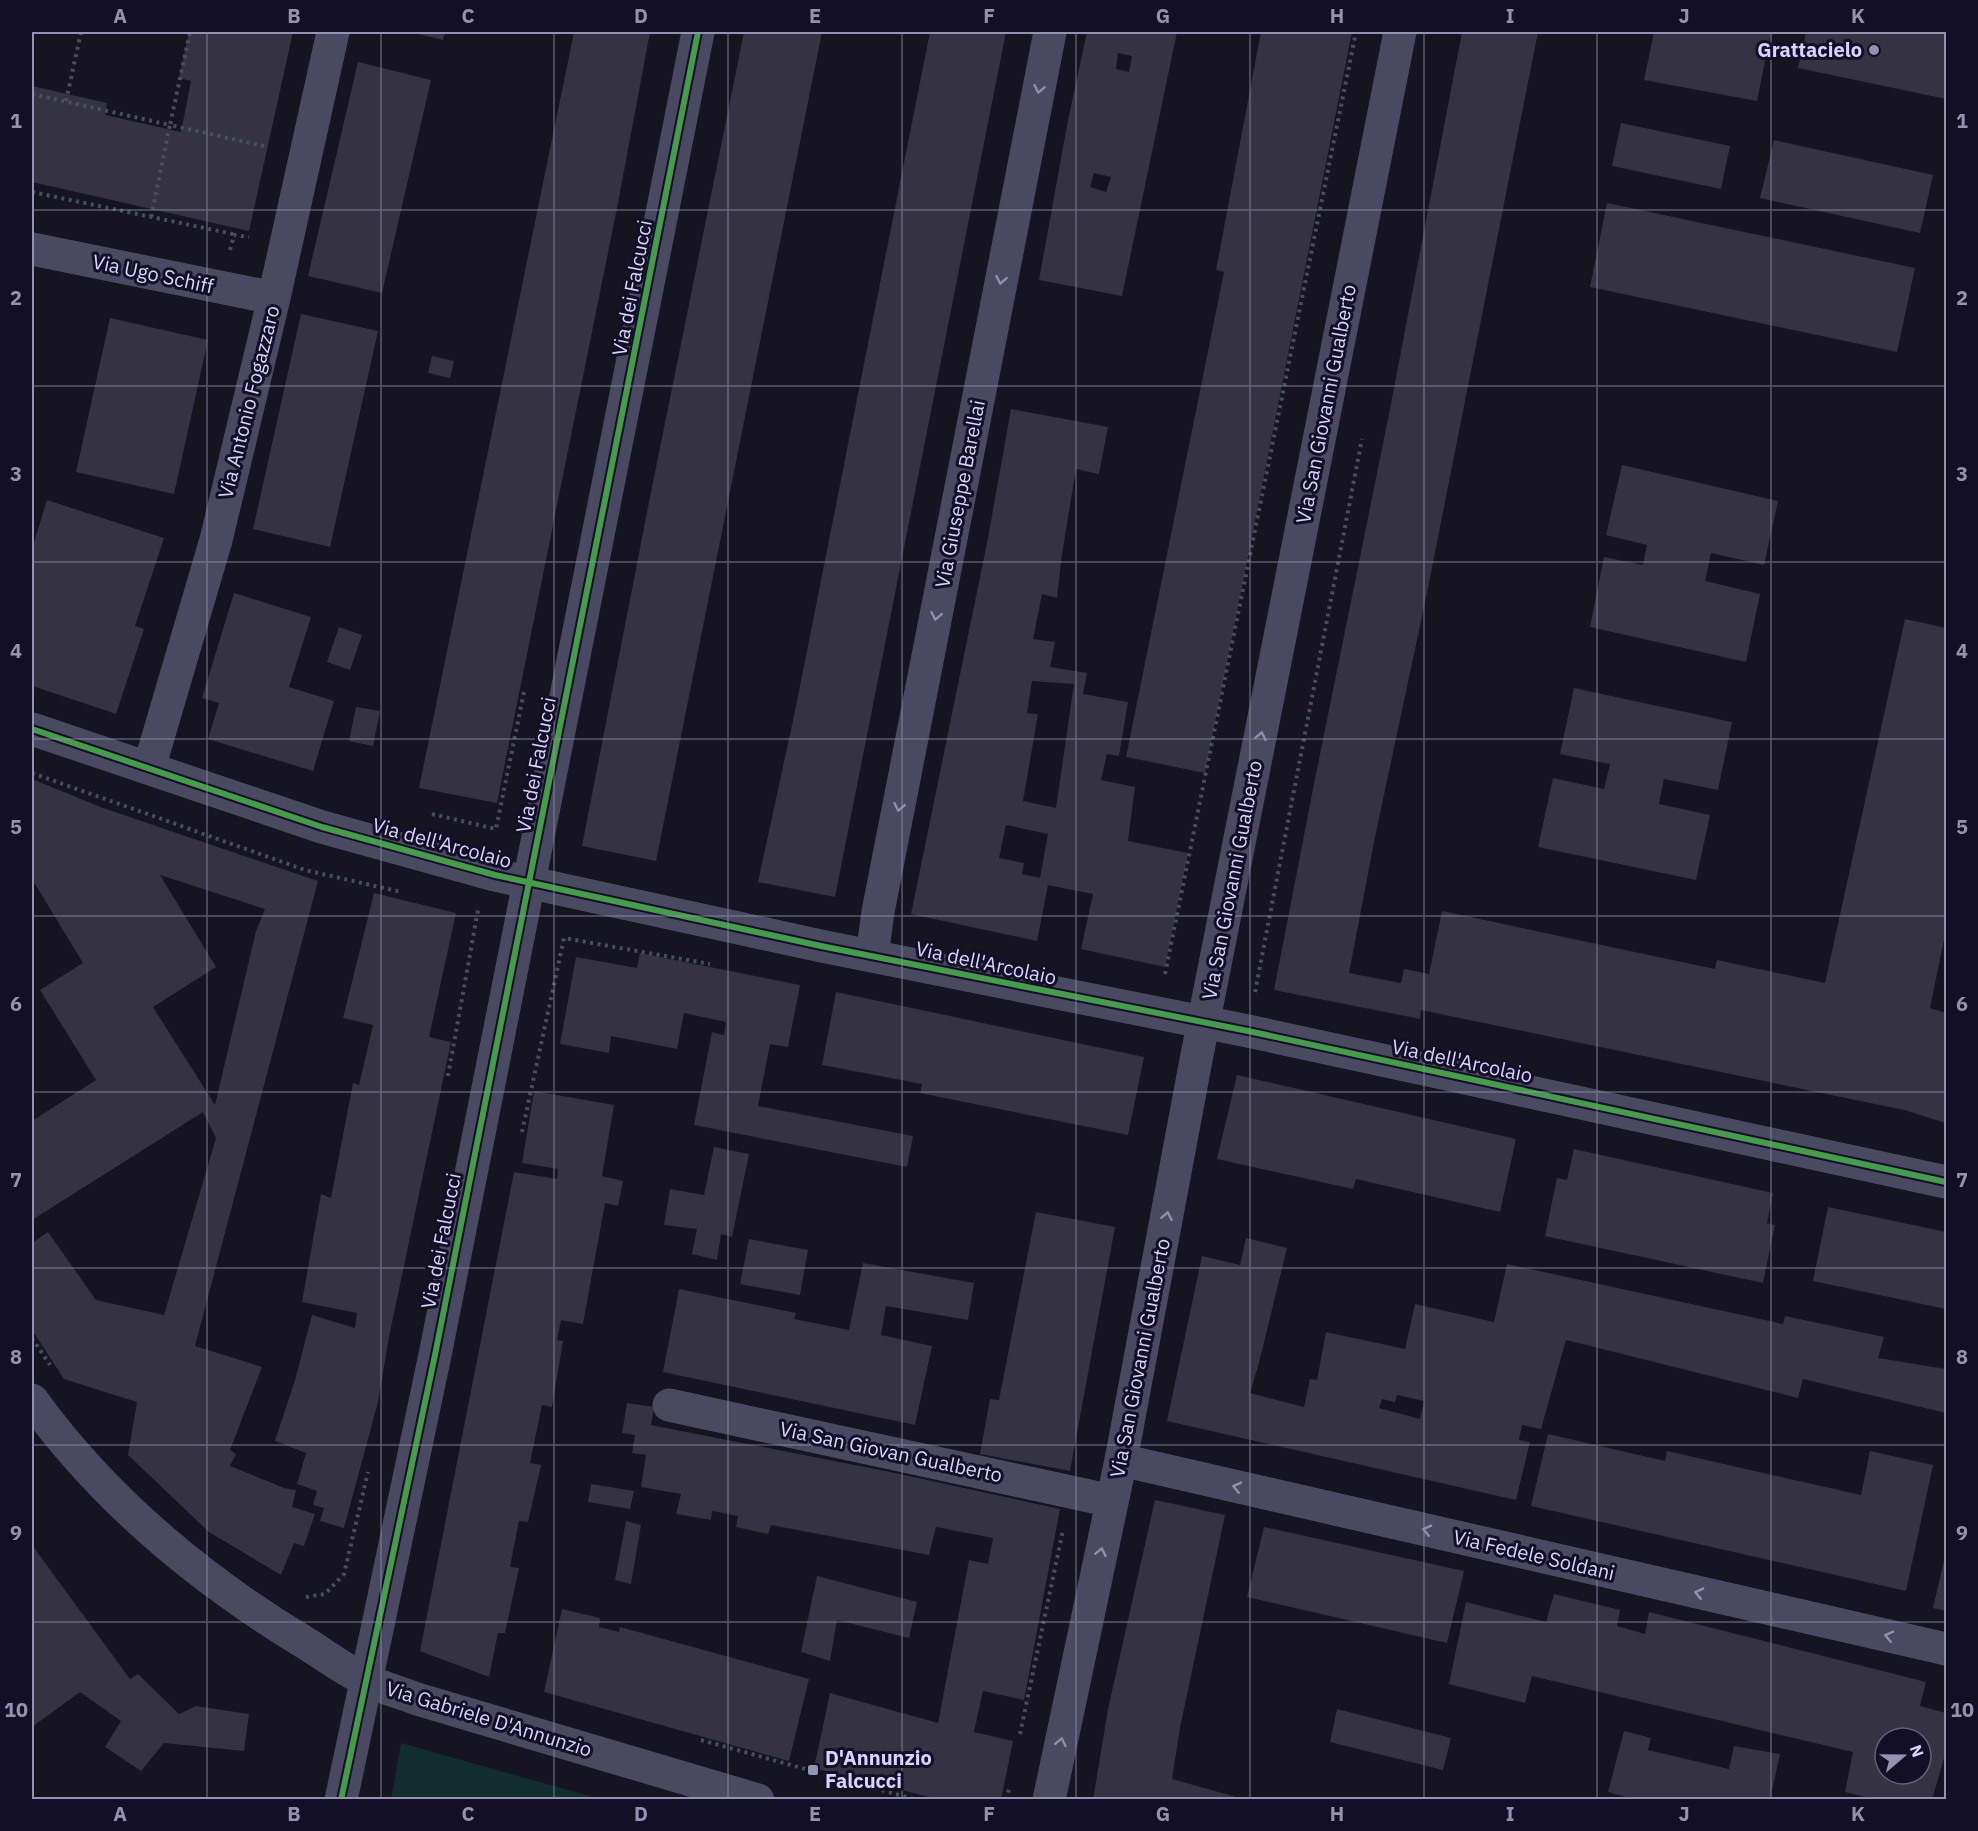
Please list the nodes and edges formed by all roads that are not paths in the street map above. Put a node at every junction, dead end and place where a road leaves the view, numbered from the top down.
1 (333, 32) edge
2 (698, 32) edge
3 (1050, 32) edge
4 (1400, 32) edge
5 (32, 249) edge
6 (274, 298) junction
7 (32, 729) edge
8 (149, 768) junction
9 (528, 882) junction
10 (872, 956) junction
11 (1204, 1023) junction
12 (1947, 1182) edge
13 (32, 1400) edge
14 (669, 1405) dead end
15 (1121, 1460) junction
16 (1112, 1501) junction
17 (1947, 1649) edge
18 (366, 1680) junction
19 (341, 1800) edge
20 (758, 1800) edge
21 (1048, 1800) edge

1 - 6 street, Via Antonio Fogazzaro
2 - 9 street, Via dei Falcucci
3 -> 10 street, Via Giuseppe Barellai
11 -> 4 street, Via San Giovanni Gualberto
5 - 6 street, Via Ugo Schiff
6 - 8 street, Via Antonio Fogazzaro
7 - 8 street, Via dell'Arcolaio
8 - 9 street, Via dell'Arcolaio
9 - 10 street, Via dell'Arcolaio
9 - 18 street, Via dei Falcucci
10 - 11 street, Via dell'Arcolaio
11 - 12 street, Via dell'Arcolaio
15 -> 11 street, Via San Giovanni Gualberto
13 - 18 street, Via Gabriele D'Annunzio
14 - 16 street, Via San Giovan Gualberto
15 - 16 street, Via San Giovanni Gualberto
17 -> 15 street, Via Fedele Soldani
21 -> 16 street, Via San Giovanni Gualberto
18 - 19 street, Via dei Falcucci
18 - 20 street, Via Gabriele D'Annunzio

